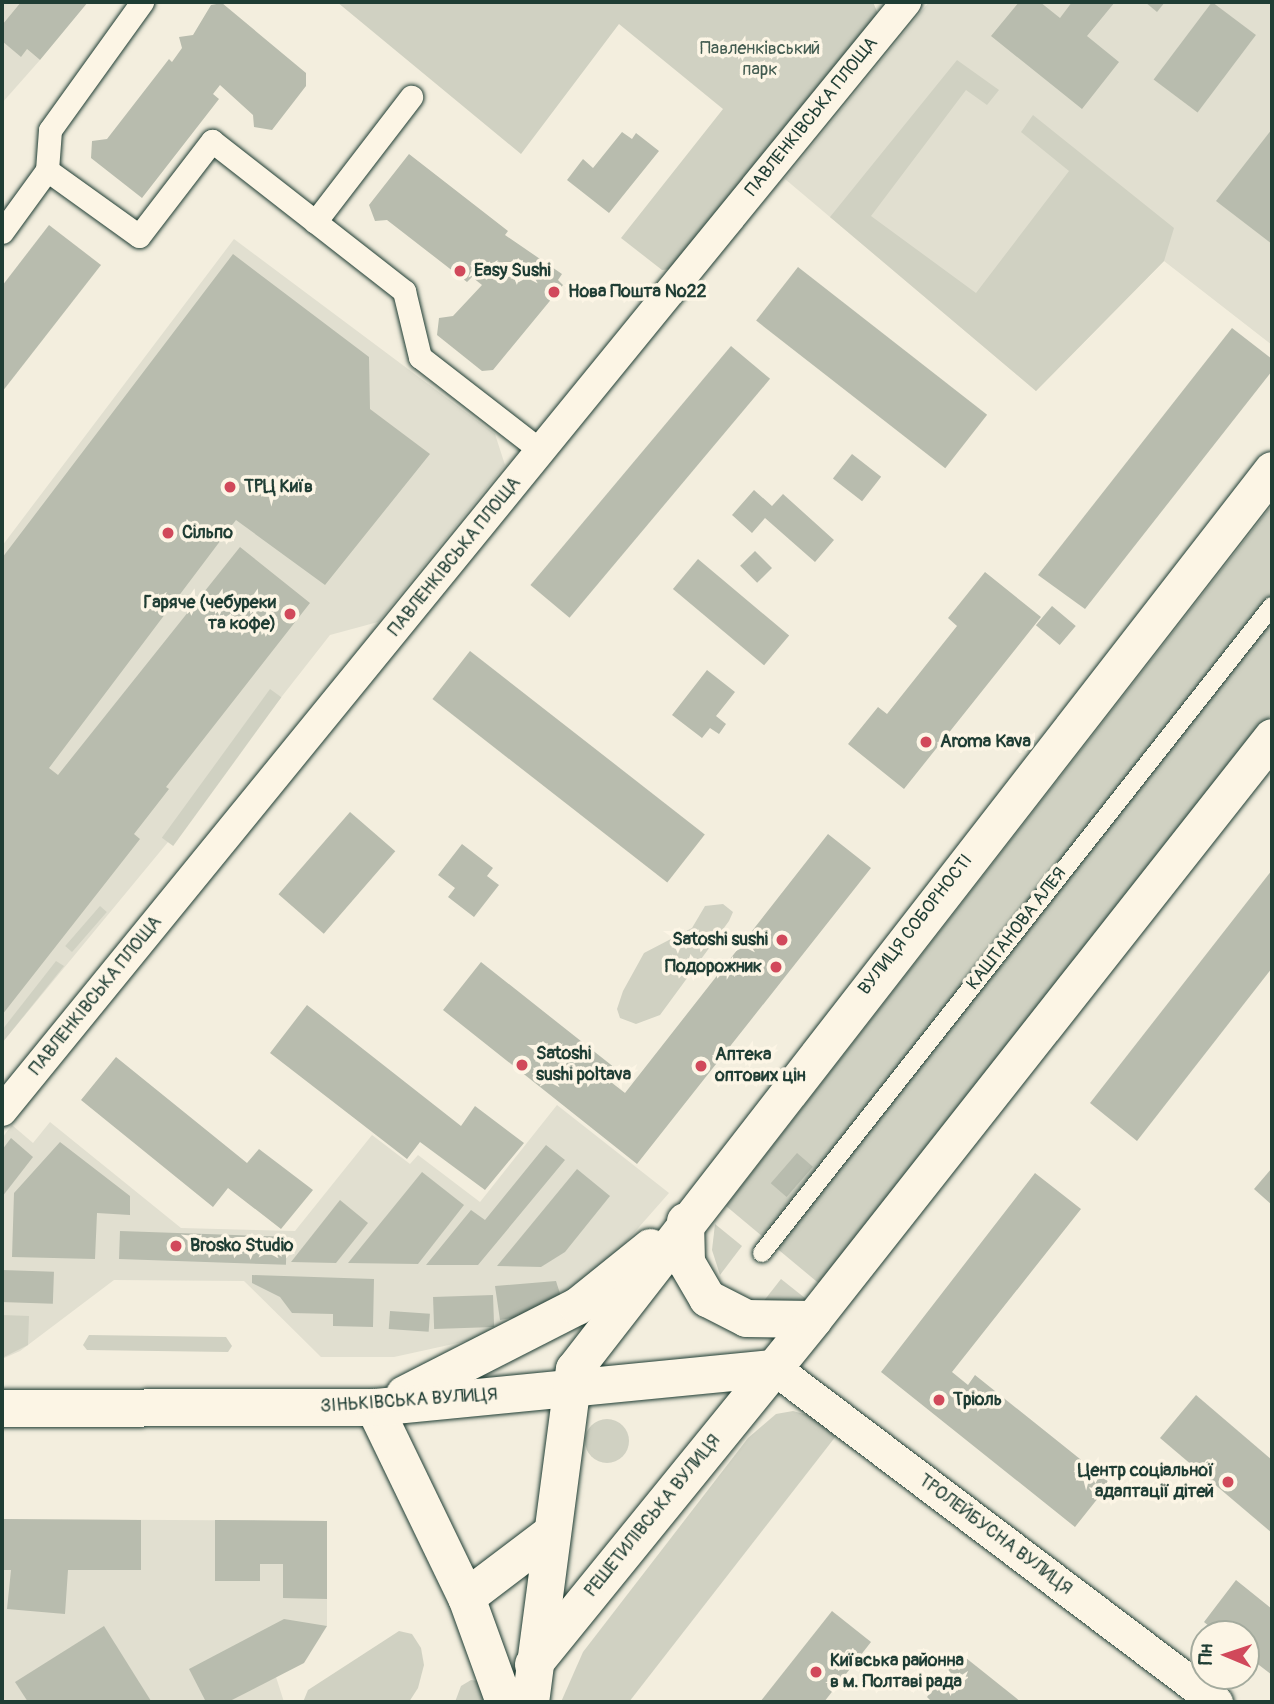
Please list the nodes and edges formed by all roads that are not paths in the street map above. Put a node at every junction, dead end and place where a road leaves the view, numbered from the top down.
1 (142, 2) edge
2 (906, 2) edge
3 (411, 97) dead end
4 (47, 170) junction
5 (316, 222) junction
6 (2, 232) edge
7 (541, 451) junction
8 (1272, 470) edge
9 (1272, 606) edge
10 (1272, 737) edge
11 (2, 1111) edge
12 (685, 1221) junction
13 (762, 1253) dead end
14 (813, 1319) junction
15 (774, 1368) junction
16 (571, 1387) junction
17 (374, 1407) junction
18 (2, 1408) edge
19 (549, 1534) junction
20 (466, 1597) junction
21 (532, 1665) junction
22 (504, 1702) edge
23 (530, 1702) edge
24 (1216, 1702) edge

1 - 4 street
2 - 7 street, ПАВЛЕНКІВСЬКА ПЛОЩА
3 - 5 street
4 - 5 street
4 - 6 street
5 - 7 street
7 - 11 street, ПАВЛЕНКІВСЬКА ПЛОЩА
8 - 12 main road, ВУЛИЦЯ СОБОРНОСТІ
9 - 13 street, КАШТАНОВА АЛЕЯ
10 - 14 main road
12 - 14 main road
12 - 16 main road, ВУЛИЦЯ СОБОРНОСТІ
12 - 17 main road
14 - 15 main road
15 - 16 main road, ЗІНЬКІВСЬКА ВУЛИЦЯ
15 - 21 main road, РЕШЕТИЛІВСЬКА ВУЛИЦЯ
15 - 24 main road, ТРОЛЕЙБУСНА ВУЛИЦЯ
16 - 17 main road, ЗІНЬКІВСЬКА ВУЛИЦЯ
16 - 19 main road
17 - 18 main road, ЗІНЬКІВСЬКА ВУЛИЦЯ
17 - 20 main road
19 - 20 main road
19 - 21 main road
20 - 22 main road
21 - 23 main road

